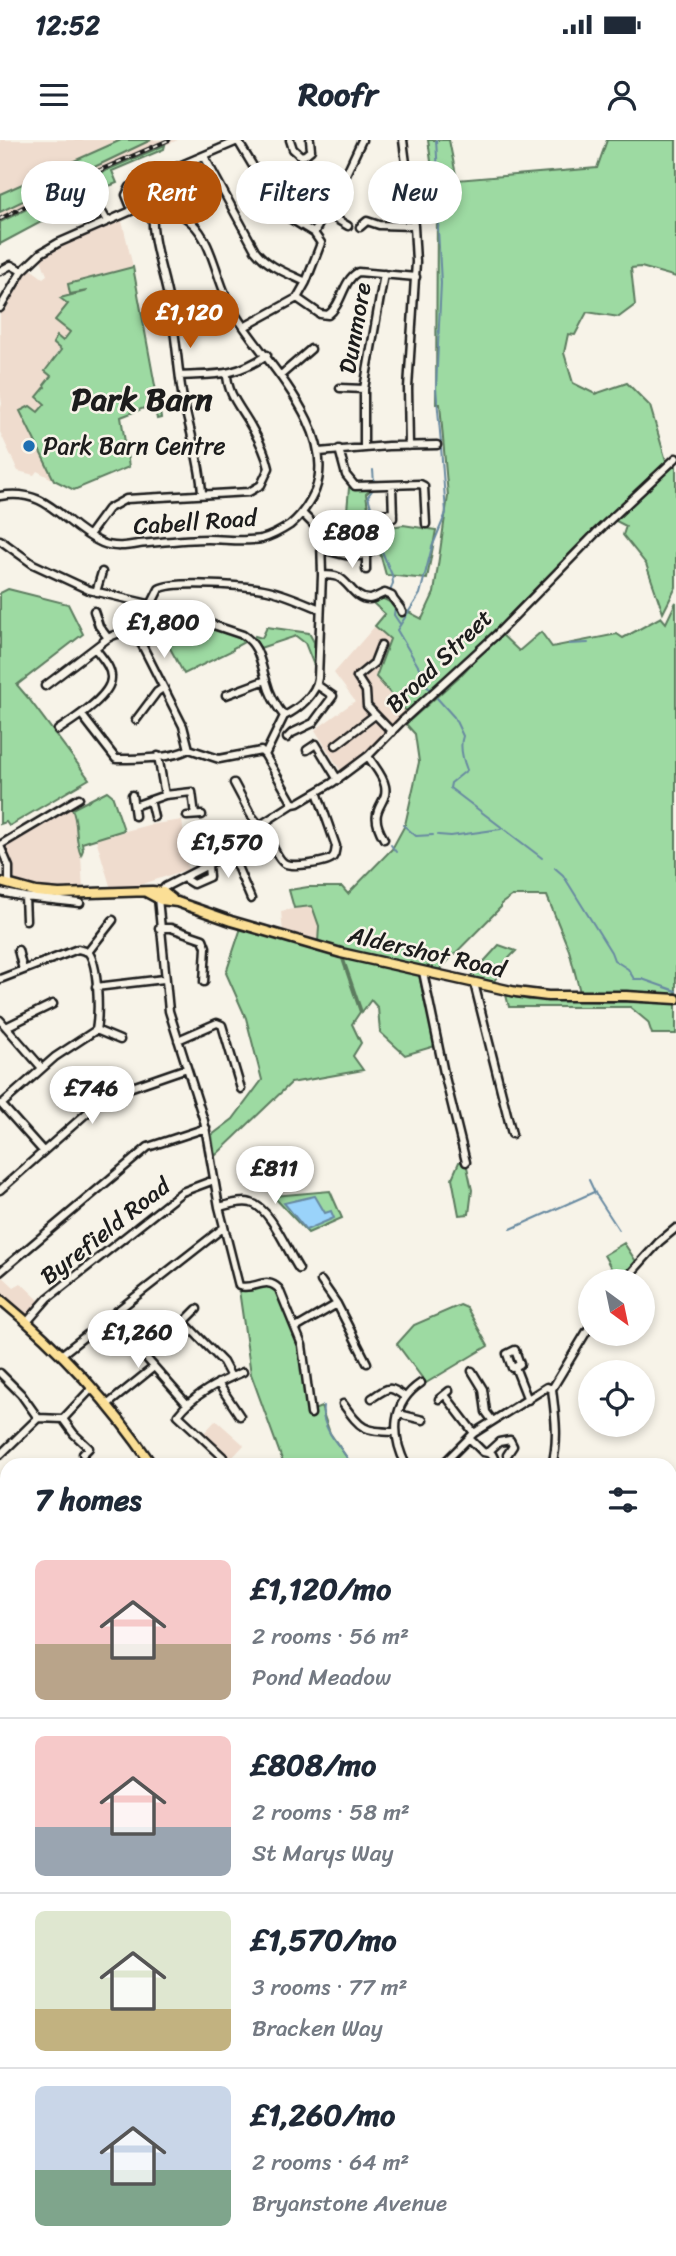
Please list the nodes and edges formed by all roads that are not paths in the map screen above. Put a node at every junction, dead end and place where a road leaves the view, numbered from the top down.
1 (239, 140) edge
2 (290, 140) edge
3 (310, 140) edge
4 (362, 140) edge
5 (403, 140) edge
6 (204, 156) junction
7 (192, 161) edge
8 (352, 161) edge
9 (100, 224) edge
10 (152, 224) edge
11 (193, 224) edge
12 (320, 224) edge
13 (344, 224) edge
14 (348, 226) dead end
15 (414, 226) junction
16 (360, 228) dead end
17 (314, 233) junction
18 (0, 271) edge
19 (22, 271) junction
20 (384, 274) junction
21 (416, 277) junction
22 (306, 282) junction
23 (297, 298) junction
24 (1, 305) edge
25 (244, 327) junction
26 (311, 350) dead end
27 (267, 355) junction
28 (227, 373) junction
29 (281, 375) junction
30 (180, 376) junction
31 (339, 388) dead end
32 (364, 389) junction
33 (437, 445) dead end
34 (409, 446) junction
35 (364, 447) junction
36 (339, 449) junction
37 (319, 452) junction
38 (676, 458) edge
39 (392, 485) junction
40 (202, 493) junction
41 (0, 496) edge
42 (416, 508) dead end
43 (425, 508) junction
44 (302, 513) junction
45 (378, 514) dead end
46 (426, 524) dead end
47 (352, 528) dead end
48 (89, 535) junction
49 (0, 540) edge
50 (321, 549) junction
51 (373, 550) dead end
52 (366, 555) junction
53 (350, 556) junction
54 (366, 570) dead end
55 (102, 572) dead end
56 (321, 575) junction
57 (96, 592) junction
58 (151, 605) junction
59 (320, 609) junction
60 (94, 611) dead end
61 (402, 612) dead end
62 (108, 638) junction
63 (381, 645) dead end
64 (95, 648) junction
65 (266, 680) junction
66 (317, 685) junction
67 (45, 687) dead end
68 (163, 688) junction
69 (226, 695) dead end
70 (81, 714) junction
71 (375, 715) junction
72 (284, 716) junction
73 (136, 720) dead end
74 (58, 730) dead end
75 (392, 732) junction
76 (287, 738) dead end
77 (336, 745) dead end
78 (189, 749) junction
79 (307, 750) dead end
80 (265, 755) junction
81 (158, 756) junction
82 (368, 756) junction
83 (338, 779) junction
84 (234, 783) dead end
85 (317, 792) junction
86 (132, 795) dead end
87 (165, 795) junction
88 (79, 798) dead end
89 (149, 800) junction
90 (293, 804) junction
91 (134, 806) junction
92 (135, 816) dead end
93 (195, 816) dead end
94 (153, 817) dead end
95 (261, 825) junction
96 (384, 839) dead end
97 (0, 845) edge
98 (231, 849) junction
99 (208, 864) junction
100 (0, 874) edge
101 (9, 874) junction
102 (183, 878) junction
103 (5, 883) edge
104 (0, 892) edge
105 (162, 896) junction
106 (26, 897) junction
107 (250, 900) dead end
108 (80, 903) dead end
109 (26, 920) dead end
110 (113, 920) dead end
111 (159, 928) junction
112 (18, 950) dead end
113 (88, 952) junction
114 (23, 970) junction
115 (423, 972) junction
116 (0, 979) edge
117 (164, 979) junction
118 (204, 982) dead end
119 (474, 983) junction
120 (96, 987) junction
121 (676, 999) edge
122 (53, 1004) dead end
123 (0, 1020) edge
124 (6, 1027) junction
125 (96, 1030) junction
126 (120, 1040) dead end
127 (177, 1040) junction
128 (43, 1068) junction
129 (187, 1068) junction
130 (241, 1089) dead end
131 (1, 1103) edge
132 (206, 1128) junction
133 (512, 1134) dead end
134 (43, 1151) junction
135 (466, 1162) dead end
136 (214, 1180) junction
137 (0, 1190) edge
138 (219, 1206) junction
139 (223, 1228) junction
140 (676, 1228) edge
141 (299, 1269) dead end
142 (635, 1269) edge
143 (0, 1272) edge
144 (321, 1281) dead end
145 (0, 1300) edge
146 (337, 1304) junction
147 (197, 1309) dead end
148 (110, 1317) junction
149 (27, 1322) junction
150 (296, 1328) junction
151 (578, 1346) edge
152 (61, 1355) junction
153 (367, 1363) dead end
154 (154, 1367) junction
155 (515, 1367) dead end
156 (472, 1371) dead end
157 (243, 1372) dead end
158 (1, 1375) edge
159 (230, 1377) junction
160 (218, 1383) junction
161 (421, 1383) dead end
162 (92, 1388) junction
163 (552, 1389) junction
164 (444, 1395) dead end
165 (405, 1397) junction
166 (372, 1398) dead end
167 (528, 1400) junction
168 (187, 1404) junction
169 (343, 1404) dead end
170 (107, 1405) junction
171 (311, 1414) dead end
172 (399, 1414) junction
173 (240, 1416) dead end
174 (38, 1418) junction
175 (62, 1419) junction
176 (423, 1420) dead end
177 (492, 1420) junction
178 (395, 1432) junction
179 (471, 1436) junction
180 (487, 1453) junction
181 (1, 1454) edge
182 (83, 1454) dead end
183 (147, 1458) edge
184 (223, 1458) edge
185 (403, 1458) edge
186 (449, 1458) edge
187 (492, 1458) edge
188 (503, 1458) edge
189 (554, 1458) edge

1 - 6 street
1 - 17 street
2 - 3 street
4 - 8 street
5 - 15 street
6 - 7 street
6 - 22 street
9 - 19 street
10 - 30 street
11 - 25 street, Cabell Road
12 - 17 street
13 - 14 street
15 - 16 street
15 - 21 street
17 - 22 street
18 - 19 street
19 - 24 street
20 - 21 street
20 - 23 street
20 - 32 street, Dunmore
21 - 34 street
22 - 23 street
23 - 25 street
25 - 27 street, Cabell Road
26 - 29 street
27 - 28 street
27 - 29 street, Cabell Road
28 - 30 street
28 - 40 street
29 - 37 street, Cabell Road
30 - 40 street
31 - 32 street, Dunmore
32 - 35 street, Dunmore
33 - 34 street
34 - 35 street
35 - 36 street
36 - 37 street
36 - 39 street
37 - 44 street, Cabell Road
38 - 75 street, Broad Street
39 - 43 street
39 - 45 street
40 - 48 street
41 - 48 street, Cabell Road
42 - 43 street
43 - 46 street
44 - 48 street, Cabell Road
44 - 50 street
47 - 53 street
49 - 57 street
50 - 53 street
50 - 56 street
51 - 52 street
52 - 53 street
52 - 54 street
55 - 57 street
56 - 59 street
56 - 61 street
57 - 58 street
58 - 59 street
58 - 65 street
59 - 66 street
60 - 62 street
62 - 64 street
62 - 68 street
63 - 71 street
64 - 67 street
64 - 70 street
65 - 69 street
65 - 72 street
66 - 72 street
66 - 76 street
68 - 73 street
68 - 78 street
70 - 74 street
70 - 81 street
71 - 75 street
71 - 77 street
72 - 80 street
75 - 82 street, Broad Street
78 - 80 street
78 - 81 street
79 - 83 street
80 - 90 street
81 - 87 street
82 - 83 street, Broad Street
82 - 96 street
83 - 85 street, Broad Street
84 - 95 street
85 - 90 street, Broad Street
85 - 95 street
86 - 91 street
87 - 89 street
87 - 93 street
88 - 97 street
89 - 91 street
89 - 94 street
90 - 95 street, Broad Street
91 - 92 street
95 - 98 street, Broad Street
97 - 101 street
98 - 99 street
98 - 107 street
99 - 102 street
99 - 102 street
100 - 101 street
101 - 103 street
102 - 105 street
103 - 105 main road, Aldershot Road
104 - 106 street
105 - 111 street
105 - 115 main road, Aldershot Road
106 - 108 street
106 - 109 street
110 - 113 street
111 - 117 street
111 - 118 street
112 - 114 street
113 - 114 street
113 - 120 street
114 - 116 street
115 - 119 main road, Aldershot Road
115 - 135 street
117 - 120 street
117 - 127 street
119 - 121 main road, Aldershot Road
119 - 133 street
120 - 125 street
122 - 124 street
123 - 124 street
124 - 128 street
125 - 126 street
125 - 128 street
127 - 129 street
127 - 130 street
128 - 131 street
129 - 132 street
129 - 134 street
131 - 134 street
132 - 136 street
132 - 143 street
134 - 137 street
136 - 138 street
136 - 149 street, Byrefield Road
138 - 139 street
138 - 141 street
139 - 148 street
139 - 150 street
140 - 142 street
144 - 146 street
145 - 149 main road
146 - 150 street
146 - 153 street
147 - 159 street
148 - 152 street
148 - 154 street
149 - 152 main road
150 - 171 street
151 - 163 street
152 - 162 main road
154 - 168 street
154 - 170 street
155 - 167 street
156 - 177 street
157 - 159 street
158 - 174 street
159 - 160 street
160 - 168 street
160 - 173 street
161 - 165 street
162 - 170 main road
162 - 175 street
163 - 167 street
163 - 189 street
164 - 179 street
165 - 166 street
165 - 172 street
167 - 177 street
168 - 184 street
169 - 178 street
170 - 183 main road
172 - 176 street
172 - 178 street
174 - 175 street
174 - 181 street
175 - 182 street
177 - 179 street
178 - 185 street
179 - 180 street
179 - 186 street
180 - 187 street
180 - 188 street

